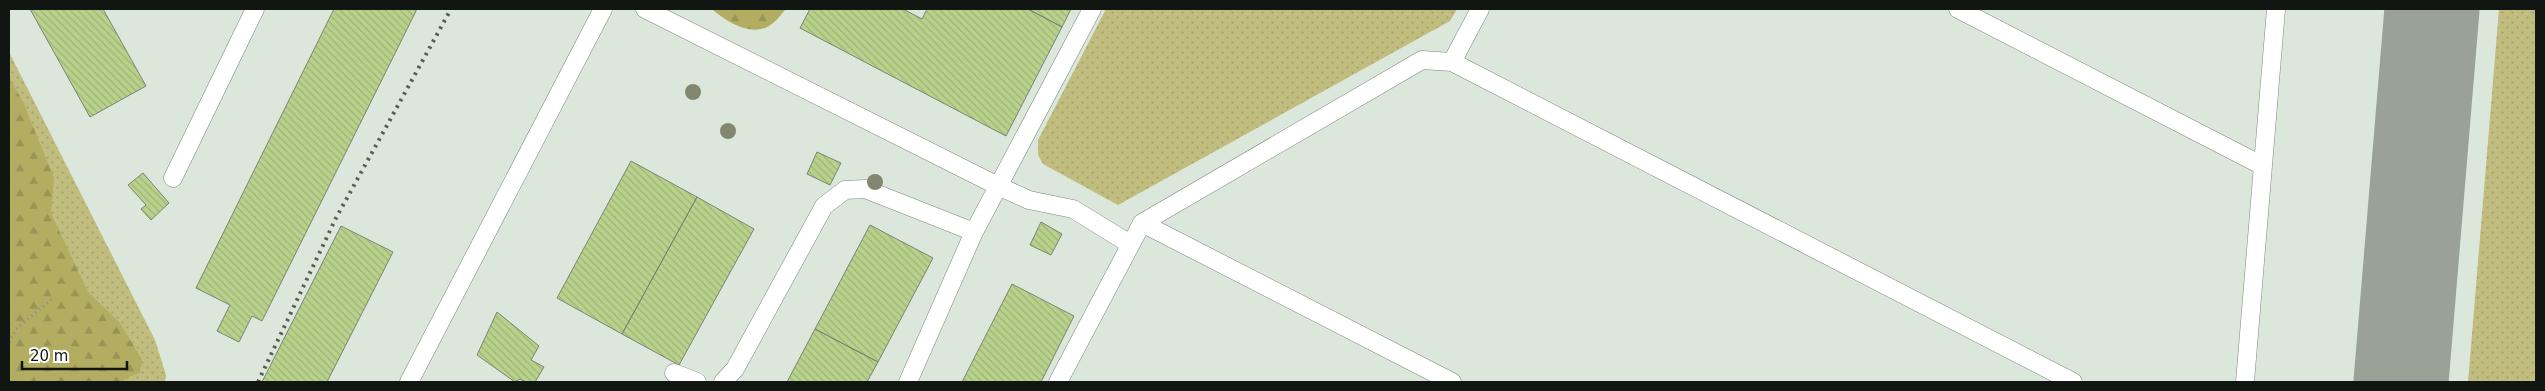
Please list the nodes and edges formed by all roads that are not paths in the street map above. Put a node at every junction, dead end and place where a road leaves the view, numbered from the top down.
1 (255, 9) edge
2 (603, 9) edge
3 (645, 9) edge
4 (1092, 9) edge
5 (1480, 9) edge
6 (1958, 9) edge
7 (2276, 9) edge
8 (1452, 62) junction
9 (2263, 166) junction
10 (173, 178) dead end
11 (998, 186) junction
12 (1142, 223) junction
13 (974, 232) junction
14 (1130, 244) junction
15 (674, 373) dead end
16 (409, 382) edge
17 (697, 382) edge
18 (723, 382) edge
19 (908, 382) edge
20 (1058, 382) edge
21 (1452, 382) edge
22 (2073, 382) edge
23 (2245, 382) edge

1 - 10 lane
2 - 16 lane
3 - 11 lane
4 - 11 lane
5 - 8 lane
6 - 9 lane
7 - 9 lane
8 - 12 lane
8 - 22 lane
9 - 23 lane
11 - 13 lane
11 - 14 lane
12 - 14 lane
12 - 21 lane
13 - 18 lane
13 - 19 lane
14 - 20 lane
15 - 17 lane

